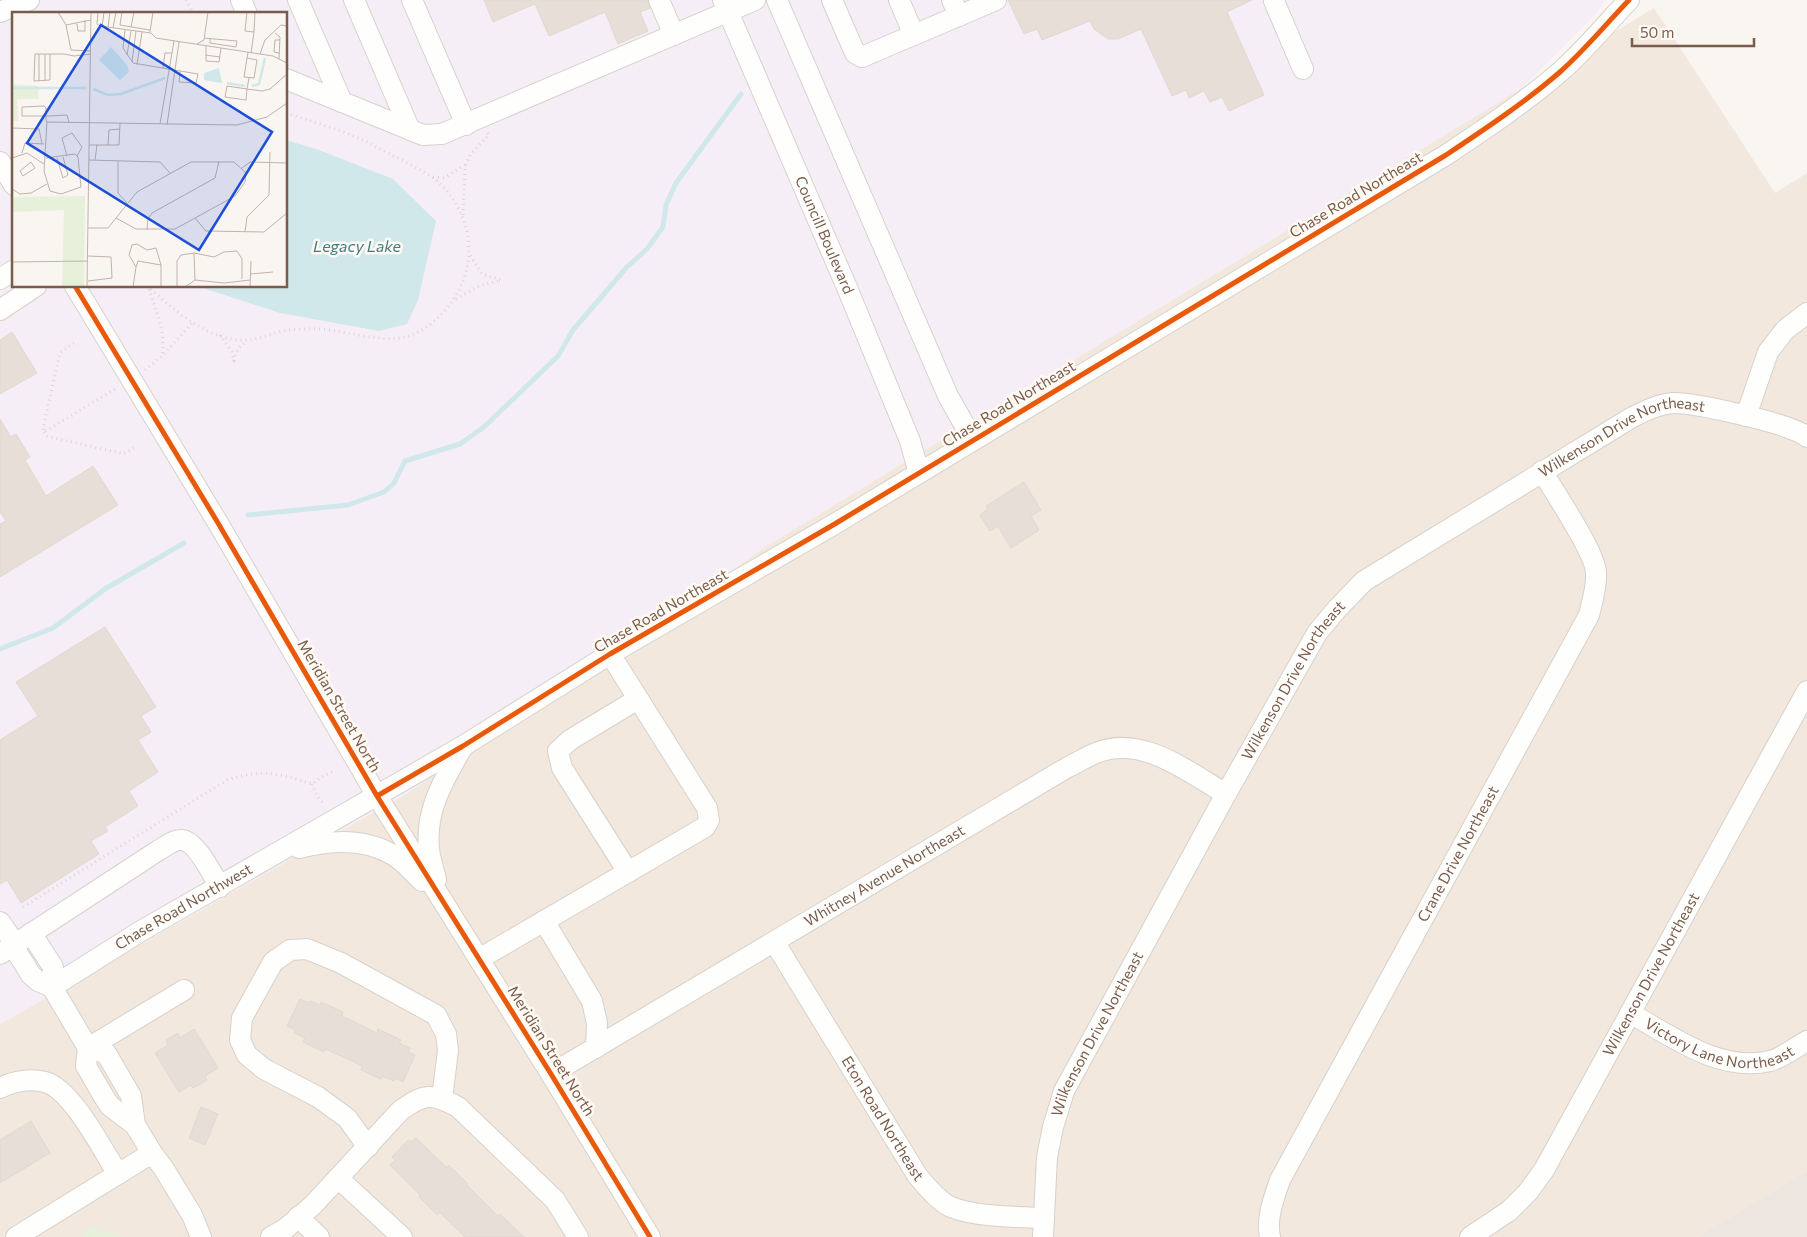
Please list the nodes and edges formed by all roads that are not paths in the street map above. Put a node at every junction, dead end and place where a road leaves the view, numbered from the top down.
1 (242, 0) edge
2 (298, 0) edge
3 (354, 0) edge
4 (412, 0) edge
5 (659, 0) edge
6 (755, 0) edge
7 (777, 0) edge
8 (832, 0) edge
9 (899, 0) edge
10 (996, 0) edge
11 (1276, 0) edge
12 (1629, 0) edge
13 (21, 2) edge
14 (726, 6) edge
15 (956, 8) edge
16 (0, 12) edge
17 (247, 12) edge
18 (674, 35) junction
19 (914, 35) junction
20 (1304, 69) dead end
21 (288, 80) edge
22 (342, 102) junction
23 (473, 121) junction
24 (410, 130) junction
25 (0, 162) edge
26 (12, 182) edge
27 (12, 271) edge
28 (0, 279) edge
29 (33, 288) edge
30 (76, 288) edge
31 (0, 310) edge
32 (1807, 313) edge
33 (1746, 416) junction
34 (1807, 437) edge
35 (973, 440) junction
36 (1542, 471) junction
37 (919, 473) junction
38 (610, 654) junction
39 (1807, 691) edge
40 (638, 699) junction
41 (463, 746) junction
42 (1226, 794) junction
43 (377, 796) junction
44 (280, 852) junction
45 (628, 872) junction
46 (220, 886) junction
47 (442, 898) junction
48 (544, 921) junction
49 (0, 922) edge
50 (775, 943) junction
51 (15, 944) edge
52 (478, 959) junction
53 (52, 986) junction
54 (184, 990) dead end
55 (1630, 1013) junction
56 (1807, 1041) edge
57 (88, 1048) junction
58 (596, 1048) junction
59 (552, 1074) junction
60 (0, 1088) edge
61 (442, 1098) junction
62 (368, 1146) junction
63 (152, 1153) junction
64 (118, 1174) junction
65 (338, 1178) junction
66 (298, 1217) junction
67 (1044, 1228) edge
68 (16, 1237) edge
69 (201, 1237) edge
70 (272, 1237) edge
71 (319, 1237) edge
72 (402, 1237) edge
73 (578, 1237) edge
74 (650, 1237) edge
75 (1270, 1237) edge
76 (1470, 1237) edge

1 - 17 street
2 - 22 street
3 - 24 street
4 - 23 street
5 - 18 street
6 - 14 street
7 - 35 street
8 - 19 street
9 - 19 street
10 - 15 street
11 - 20 street
12 - 35 street, Chase Road Northeast
13 - 16 street
14 - 18 street
14 - 37 street, Councill Boulevard
15 - 19 street
18 - 23 street
21 - 22 street
22 - 24 street
23 - 24 street
25 - 26 street
27 - 28 street
29 - 31 street
30 - 43 street, Meridian Street North
32 - 33 street
33 - 34 street, Wilkenson Drive Northeast
33 - 36 street, Wilkenson Drive Northeast
35 - 37 street, Chase Road Northeast
36 - 42 street, Wilkenson Drive Northeast
36 - 75 street, Crane Drive Northeast
37 - 38 street, Chase Road Northeast
38 - 40 street
38 - 41 street, Chase Road Northeast
39 - 55 street, Wilkenson Drive Northeast
40 - 45 street
40 - 45 street
41 - 43 street, Chase Road Northeast
41 - 47 street
42 - 50 street, Whitney Avenue Northeast
42 - 67 street, Wilkenson Drive Northeast
43 - 44 street, Chase Road Northwest
43 - 47 street, Meridian Street North
44 - 46 street, Chase Road Northwest
44 - 47 street
45 - 48 street
46 - 51 street
46 - 53 street, Chase Road Northwest
47 - 52 street, Meridian Street North
48 - 52 street
48 - 58 street
49 - 51 street
50 - 58 street, Whitney Avenue Northeast
50 - 67 street, Eton Road Northeast
51 - 53 street
52 - 59 street, Meridian Street North
53 - 57 street
54 - 57 street
55 - 56 street, Victory Lane Northeast
55 - 76 street, Wilkenson Drive Northeast
57 - 63 street
58 - 59 street, Whitney Avenue Northeast
59 - 74 street, Meridian Street North
60 - 64 street
61 - 62 street
61 - 62 street
61 - 73 street
62 - 65 street
63 - 64 street
63 - 69 street
64 - 68 street
65 - 66 street
65 - 72 street
66 - 70 street
66 - 71 street

